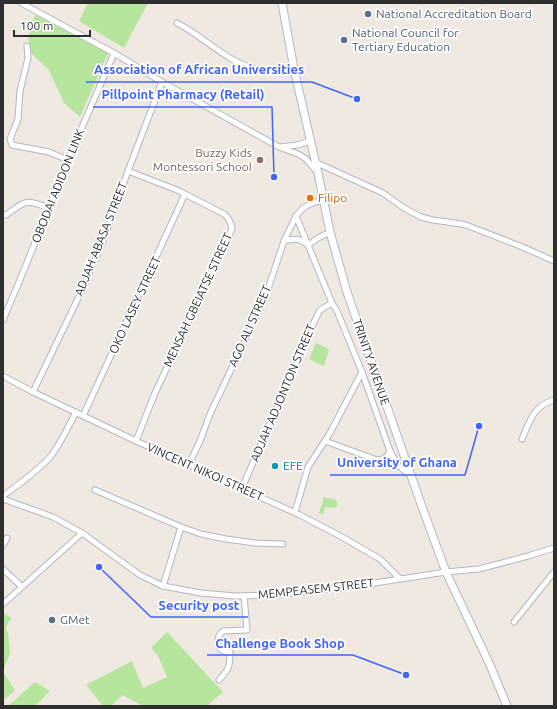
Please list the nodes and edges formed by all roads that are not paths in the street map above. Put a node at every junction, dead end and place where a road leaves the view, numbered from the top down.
1 (20, 3) edge
2 (282, 3) edge
3 (177, 23) dead end
4 (27, 46) dead end
5 (114, 53) junction
6 (294, 69) junction
7 (162, 82) junction
8 (310, 141) junction
9 (279, 147) junction
10 (68, 160) junction
11 (315, 162) junction
12 (128, 171) junction
13 (318, 173) junction
14 (185, 194) junction
15 (323, 200) junction
16 (49, 208) junction
17 (3, 215) edge
18 (296, 216) junction
19 (330, 232) junction
20 (284, 241) junction
21 (308, 245) junction
22 (554, 261) edge
23 (332, 303) junction
24 (3, 320) edge
25 (362, 372) junction
26 (3, 376) edge
27 (33, 392) junction
28 (554, 400) edge
29 (76, 412) junction
30 (83, 416) junction
31 (522, 439) dead end
32 (136, 441) junction
33 (325, 441) junction
34 (389, 454) junction
35 (377, 460) junction
36 (189, 464) junction
37 (399, 466) junction
38 (411, 476) junction
39 (242, 488) junction
40 (95, 490) dead end
41 (3, 496) edge
42 (3, 499) edge
43 (295, 512) junction
44 (181, 527) junction
45 (82, 533) junction
46 (6, 538) dead end
47 (282, 544) dead end
48 (3, 545) edge
49 (554, 548) edge
50 (3, 569) edge
51 (446, 572) junction
52 (554, 572) edge
53 (400, 579) junction
54 (22, 586) junction
55 (163, 586) junction
56 (244, 596) junction
57 (3, 604) edge
58 (514, 622) dead end
59 (219, 680) dead end
60 (507, 706) edge

1 - 5 street
2 - 6 street, TRINITY AVENUE
3 - 6 street
4 - 10 street
5 - 7 street
5 - 10 street, OBODAI ADIDON LINK
6 - 8 street, TRINITY AVENUE
7 - 9 street
7 - 12 street, ADJAH ABASA STREET
8 - 9 street
8 - 11 street, TRINITY AVENUE
9 - 13 street
10 - 16 street, OBODAI ADIDON LINK
11 - 13 street, TRINITY AVENUE
11 - 22 street
12 - 14 street, MENSAH GBEIATSE STREET
12 - 27 street, ADJAH ABASA STREET
13 - 15 street, TRINITY AVENUE
14 - 30 street, OKO LASEY STREET
14 - 32 street, MENSAH GBEIATSE STREET
15 - 18 street, AGO ALI STREET
15 - 19 street, TRINITY AVENUE
16 - 17 street
16 - 24 street, OBODAI ADIDON LINK
18 - 20 street, AGO ALI STREET
18 - 21 street
19 - 21 street
19 - 38 street, TRINITY AVENUE
20 - 21 street
20 - 36 street, AGO ALI STREET
21 - 23 street
23 - 25 street
23 - 39 street, ADJAH ADJONTON STREET
25 - 33 street
25 - 34 street
26 - 27 street, VINCENT NIKOI STREET
27 - 29 street, VINCENT NIKOI STREET
28 - 31 street
29 - 30 street, VINCENT NIKOI STREET
29 - 41 street
30 - 32 street, VINCENT NIKOI STREET
32 - 36 street, VINCENT NIKOI STREET
33 - 35 street
33 - 43 street
34 - 35 street
34 - 37 street
35 - 37 street
36 - 39 street, VINCENT NIKOI STREET
37 - 38 street
38 - 51 street, TRINITY AVENUE
39 - 43 street, VINCENT NIKOI STREET
40 - 44 street
42 - 45 street, MEMPEASEM STREET
43 - 53 street, VINCENT NIKOI STREET
44 - 47 street
44 - 55 street
45 - 54 street
45 - 55 street, MEMPEASEM STREET
46 - 48 street
49 - 51 street, MEMPEASEM STREET
50 - 54 street
51 - 53 street, MEMPEASEM STREET
51 - 60 street, TRINITY AVENUE
52 - 58 street
53 - 56 street, MEMPEASEM STREET
54 - 57 street
55 - 56 street, MEMPEASEM STREET
56 - 59 street

